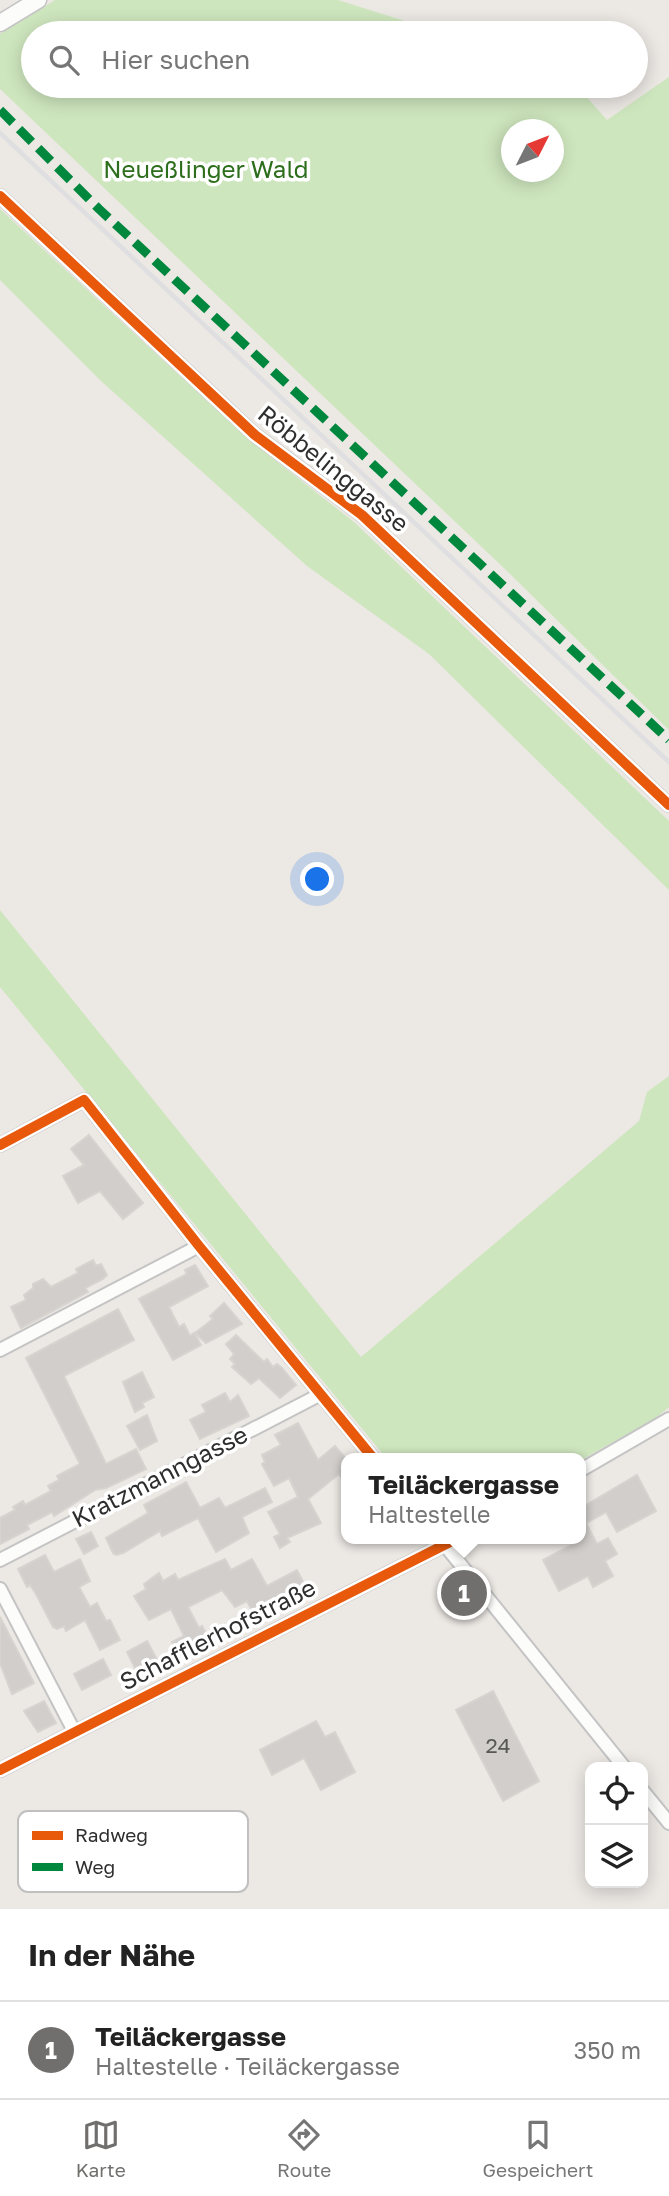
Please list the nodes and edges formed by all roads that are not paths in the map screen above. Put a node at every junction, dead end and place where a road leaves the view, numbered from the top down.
1 (38, 0) edge
2 (0, 23) edge
3 (0, 196) edge
4 (669, 804) edge
5 (0, 1145) edge
6 (199, 1246) junction
7 (0, 1350) edge
8 (321, 1394) junction
9 (669, 1419) edge
10 (369, 1453) edge
11 (586, 1467) edge
12 (441, 1544) edge
13 (449, 1544) edge
14 (0, 1560) edge
15 (0, 1588) edge
16 (74, 1731) junction
17 (620, 1762) edge
18 (0, 1770) edge
19 (648, 1797) edge
20 (669, 1823) edge

1 - 2 street
3 - 4 street, Röbbelinggasse
5 - 6 street
6 - 7 street
6 - 8 street
8 - 10 street
8 - 14 street, Kratzmanngasse
9 - 11 street
12 - 16 street, Schafflerhofstraße
13 - 17 street
15 - 16 street
16 - 18 street, Schafflerhofstraße
19 - 20 street

